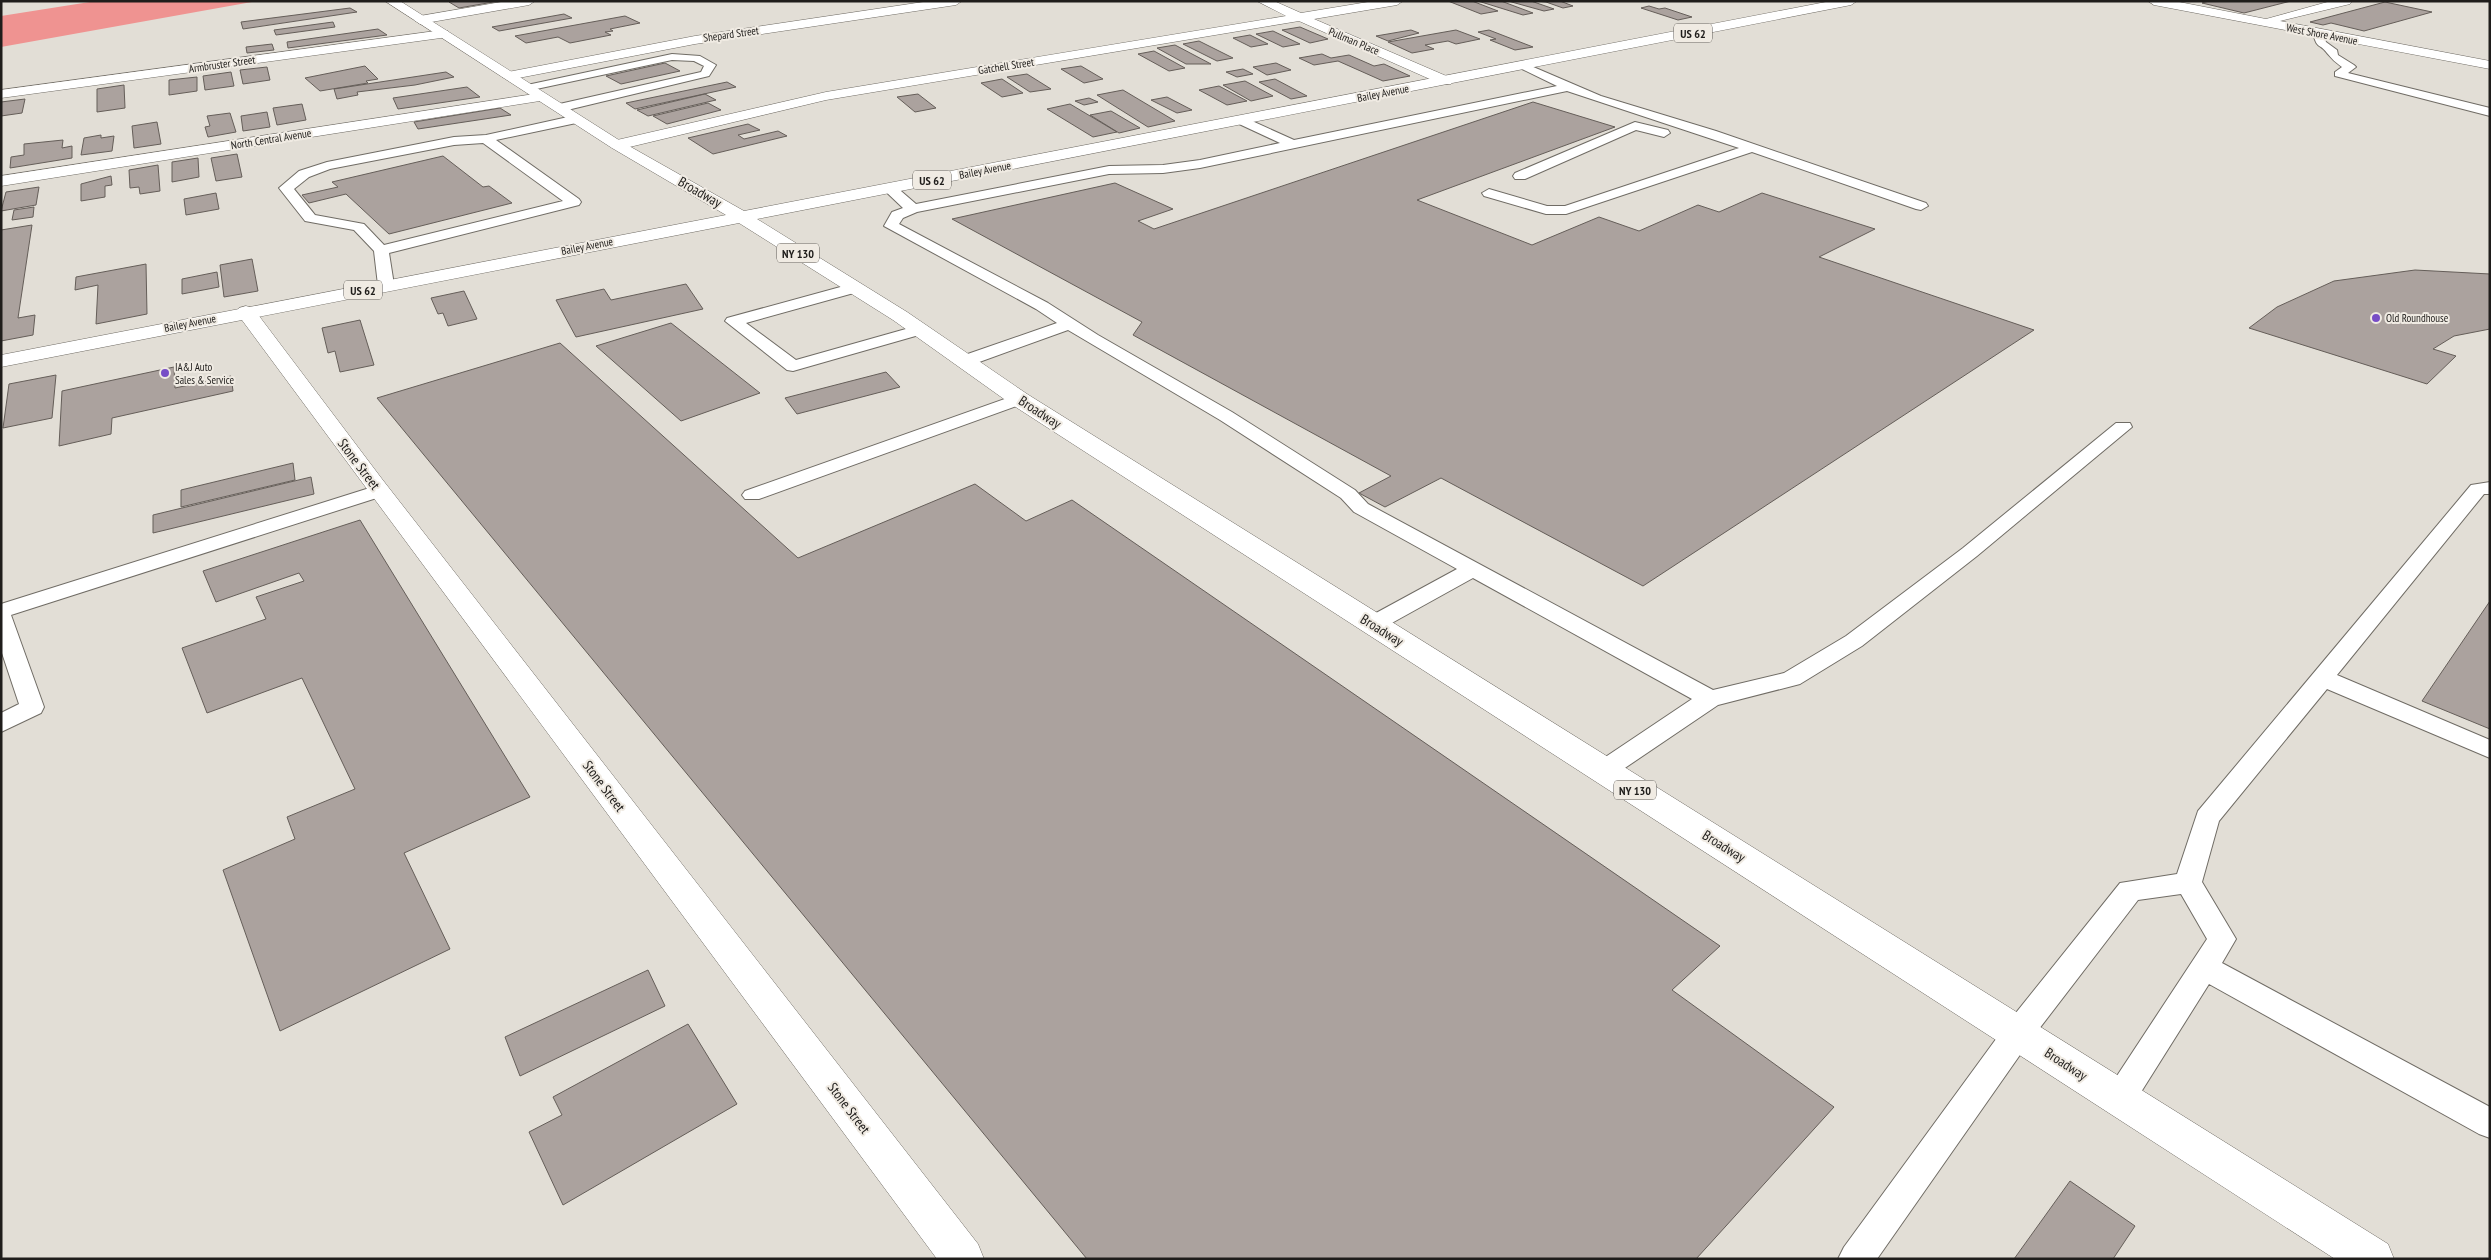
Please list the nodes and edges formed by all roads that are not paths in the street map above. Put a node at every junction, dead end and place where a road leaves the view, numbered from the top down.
1 (391, 1) edge
2 (530, 1) edge
3 (956, 1) edge
4 (1263, 1) edge
5 (1397, 1) edge
6 (1851, 1) edge
7 (2154, 1) edge
8 (2346, 1) edge
9 (1300, 18) junction
10 (420, 20) junction
11 (2262, 22) junction
12 (2318, 33) junction
13 (443, 34) junction
14 (2490, 65) edge
15 (1524, 66) junction
16 (508, 76) junction
17 (1446, 81) junction
18 (1568, 87) junction
19 (527, 88) junction
20 (1, 94) edge
21 (541, 97) junction
22 (1597, 98) junction
23 (559, 108) junction
24 (2490, 112) edge
25 (1604, 113) dead end
26 (577, 119) junction
27 (1240, 120) junction
28 (1620, 120) dead end
29 (1635, 126) junction
30 (1712, 134) junction
31 (486, 140) junction
32 (618, 145) junction
33 (1294, 145) junction
34 (1750, 148) junction
35 (1039, 159) junction
36 (1520, 176) dead end
37 (1069, 178) junction
38 (1, 181) edge
39 (889, 188) junction
40 (1489, 193) dead end
41 (1920, 206) dead end
42 (913, 210) junction
43 (742, 216) junction
44 (381, 250) junction
45 (386, 285) junction
46 (854, 288) junction
47 (246, 312) junction
48 (1070, 324) junction
49 (920, 330) junction
50 (1, 361) edge
51 (965, 361) junction
52 (1019, 399) junction
53 (2123, 427) dead end
54 (2490, 488) edge
55 (379, 491) junction
56 (752, 495) dead end
57 (1473, 569) junction
58 (1, 611) edge
59 (1, 616) edge
60 (1372, 624) junction
61 (2323, 678) junction
62 (1710, 699) junction
63 (1, 724) edge
64 (2490, 750) edge
65 (1604, 770) junction
66 (2188, 883) junction
67 (2205, 966) junction
68 (2018, 1033) junction
69 (2120, 1098) junction
70 (2490, 1124) edge
71 (963, 1259) edge
72 (1856, 1259) edge
73 (2373, 1259) edge

1 - 10 street, Broadway
2 - 10 street
3 - 16 street, Shepard Street
4 - 9 street, Pullman Place
5 - 9 street, Gatchell Street
6 - 15 street, Bailey Avenue / US 62
7 - 11 street, West Shore Avenue
8 - 11 street
9 - 17 street, Pullman Place
9 - 32 street, Gatchell Street
10 - 13 street, Broadway
11 - 12 street, West Shore Avenue
12 - 14 street, West Shore Avenue
12 - 24 lane
13 - 16 street, Broadway
13 - 20 street, Armbruster Street
15 - 17 street, Bailey Avenue / US 62
15 - 18 lane
16 - 19 street, Broadway
17 - 27 street, Bailey Avenue / US 62
18 - 22 lane
18 - 33 lane
19 - 21 street, Broadway
19 - 23 lane
21 - 23 street, Broadway
21 - 38 street, North Central Avenue
22 - 25 lane
22 - 30 lane
23 - 26 street, Broadway
26 - 31 lane
26 - 32 street, Broadway
27 - 33 lane
27 - 35 street, Bailey Avenue / US 62
28 - 29 lane
29 - 30 lane
29 - 36 lane
30 - 34 lane
31 - 44 lane
31 - 44 lane
32 - 43 street, Broadway
33 - 37 lane
34 - 40 lane
34 - 41 lane
35 - 37 lane
35 - 39 street, Bailey Avenue / US 62
37 - 42 lane
39 - 42 lane
39 - 43 street, Bailey Avenue / US 62
42 - 48 lane
43 - 45 street, Bailey Avenue / US 62
43 - 46 street, Broadway / NY 130
44 - 45 lane
45 - 47 street, Bailey Avenue / US 62
46 - 49 street, Broadway / NY 130
46 - 49 lane
47 - 50 street, Bailey Avenue / US 62
47 - 55 street, Stone Street
48 - 51 lane
48 - 57 lane
49 - 51 street, Broadway / NY 130
51 - 52 street, Broadway / NY 130
52 - 56 lane
52 - 60 street, Broadway / NY 130
53 - 62 lane
54 - 61 lane
55 - 58 lane
55 - 71 street, Stone Street
57 - 60 lane
57 - 62 lane
59 - 63 lane
60 - 65 street, Broadway / NY 130
61 - 64 lane
61 - 66 lane
62 - 65 lane
65 - 68 street, Broadway / NY 130
66 - 67 lane
66 - 68 lane
67 - 69 lane
67 - 70 lane
68 - 69 street, Broadway / NY 130
68 - 72 lane
69 - 73 street, Broadway / NY 130

